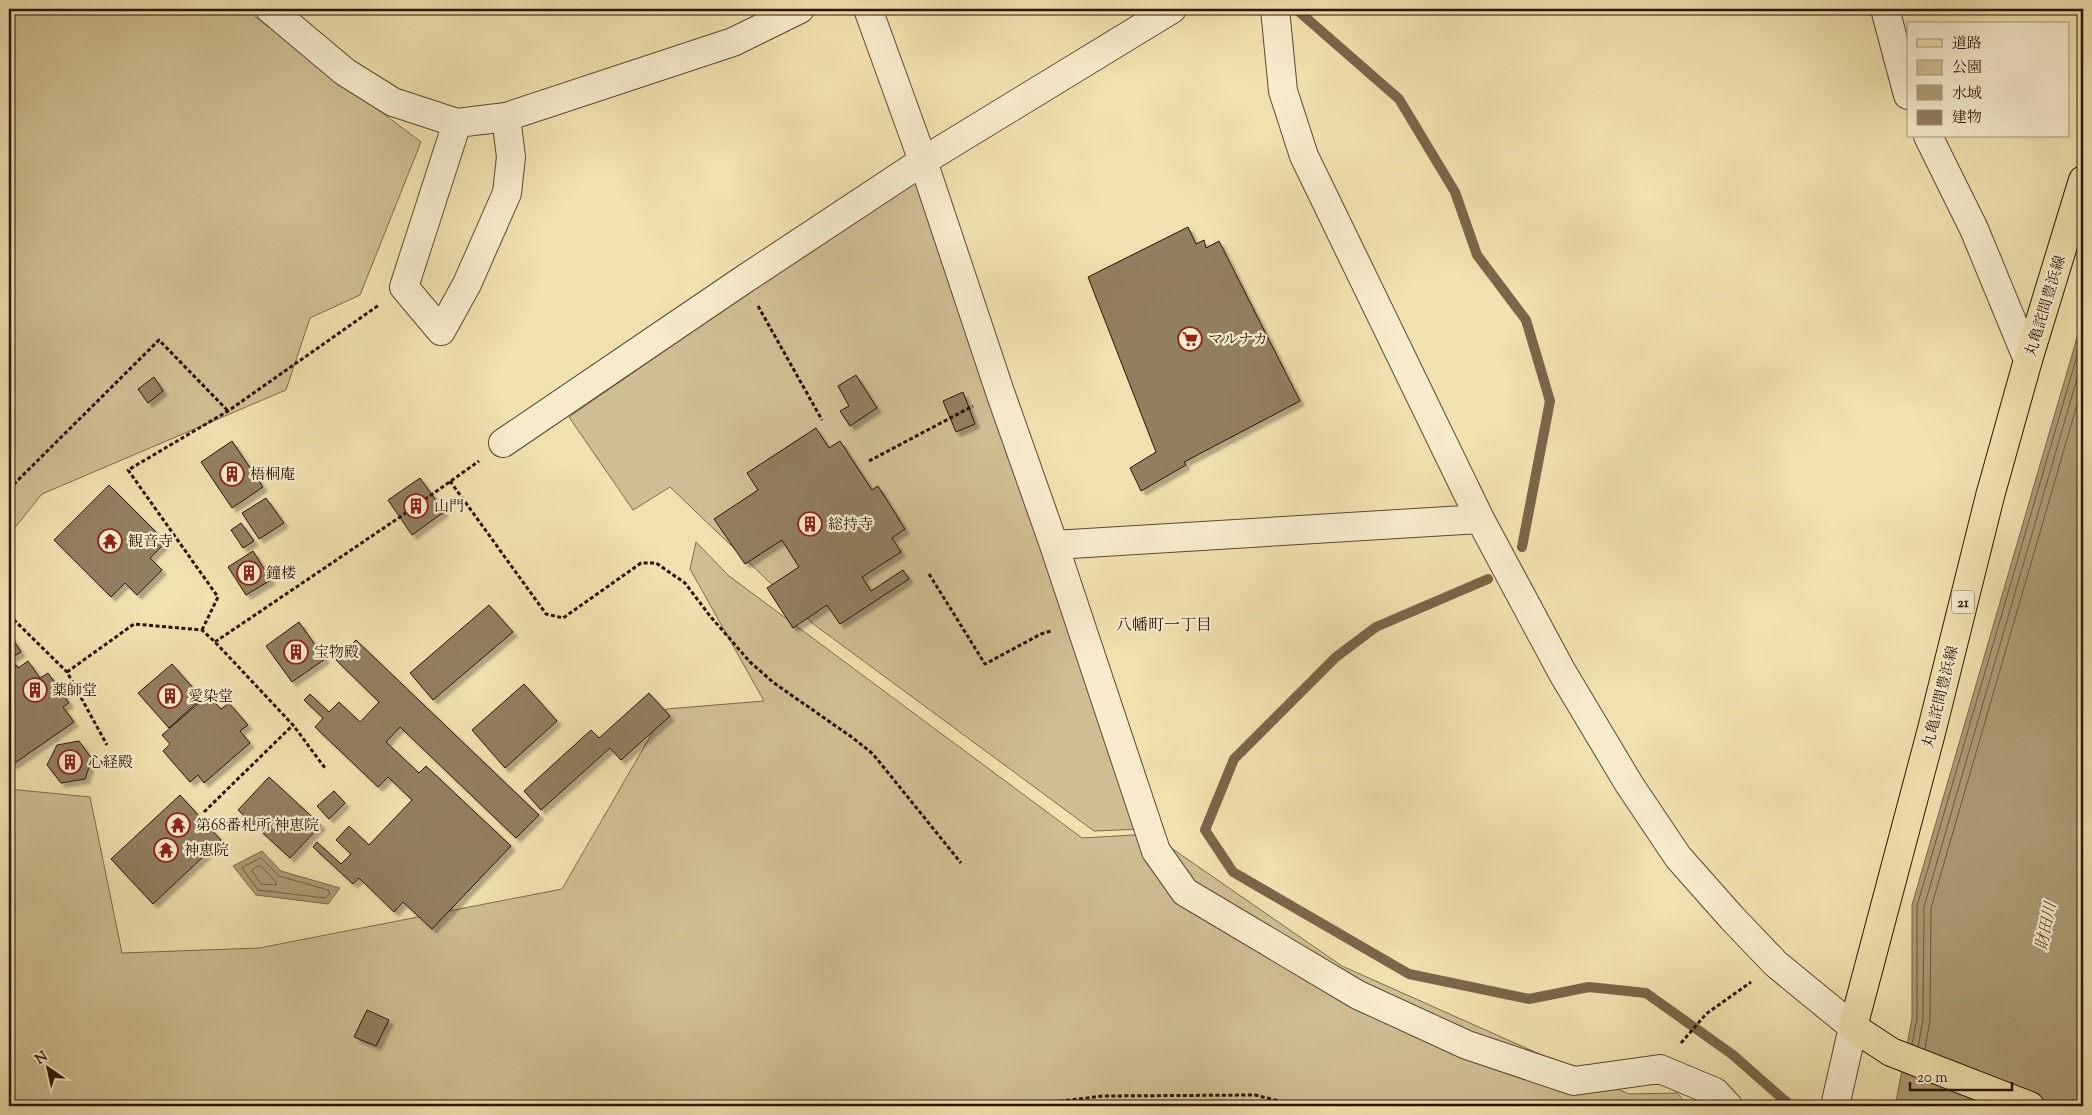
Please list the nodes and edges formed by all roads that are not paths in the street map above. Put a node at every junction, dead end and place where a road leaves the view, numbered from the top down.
1 (270, 9) edge
2 (800, 9) edge
3 (868, 9) edge
4 (1172, 9) edge
5 (1275, 9) edge
6 (1884, 9) edge
7 (1907, 91) edge
8 (506, 117) junction
9 (456, 123) junction
10 (1929, 138) edge
11 (923, 161) junction
12 (2083, 180) edge
13 (2028, 360) junction
14 (503, 443) dead end
15 (1480, 519) junction
16 (1054, 545) junction
17 (1853, 1027) junction
18 (1835, 1105) edge
19 (1728, 1106) edge
20 (2030, 1106) edge

1 - 9 street
2 - 8 street
3 - 11 street
4 - 11 street
5 - 15 street
6 - 7 street
8 - 9 street
8 - 9 street
10 - 13 street
11 - 14 street
11 - 16 street
12 - 13 main road, 丸亀詫間豊浜線 / 21
13 - 17 main road, 丸亀詫間豊浜線 / 21
15 - 16 street
15 - 17 street
16 - 19 street
17 - 18 street
17 - 20 main road

